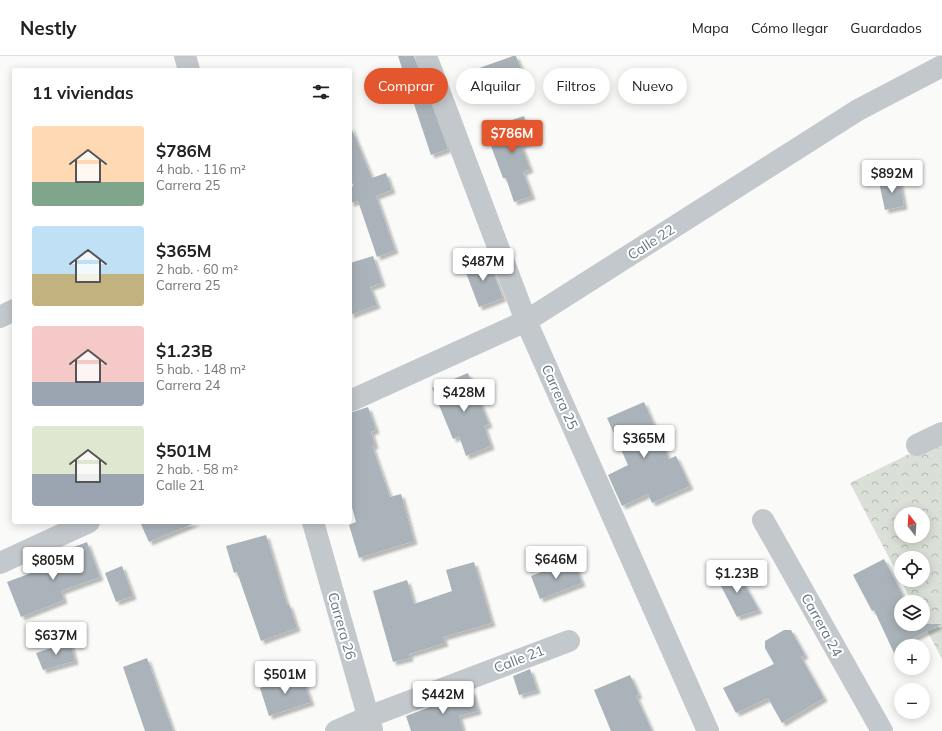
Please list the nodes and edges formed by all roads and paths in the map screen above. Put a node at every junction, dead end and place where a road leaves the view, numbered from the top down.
1 (185, 56) edge
2 (426, 56) edge
3 (942, 66) edge
4 (188, 68) edge
5 (12, 311) edge
6 (0, 316) edge
7 (526, 321) junction
8 (352, 400) edge
9 (942, 433) edge
10 (917, 445) dead end
11 (763, 520) dead end
12 (85, 524) edge
13 (314, 524) edge
14 (0, 564) edge
15 (569, 641) dead end
16 (370, 724) edge
17 (336, 731) edge
18 (708, 731) edge
19 (882, 731) edge

1 - 4 street
2 - 7 street, Carrera 25
3 - 7 street, Calle 22
5 - 6 street
7 - 8 street, Calle 22
7 - 18 street, Carrera 25
9 - 10 street
11 - 19 street, Carrera 24
12 - 14 street
13 - 16 street, Carrera 26
15 - 16 street, Calle 21
16 - 17 street, Calle 21

